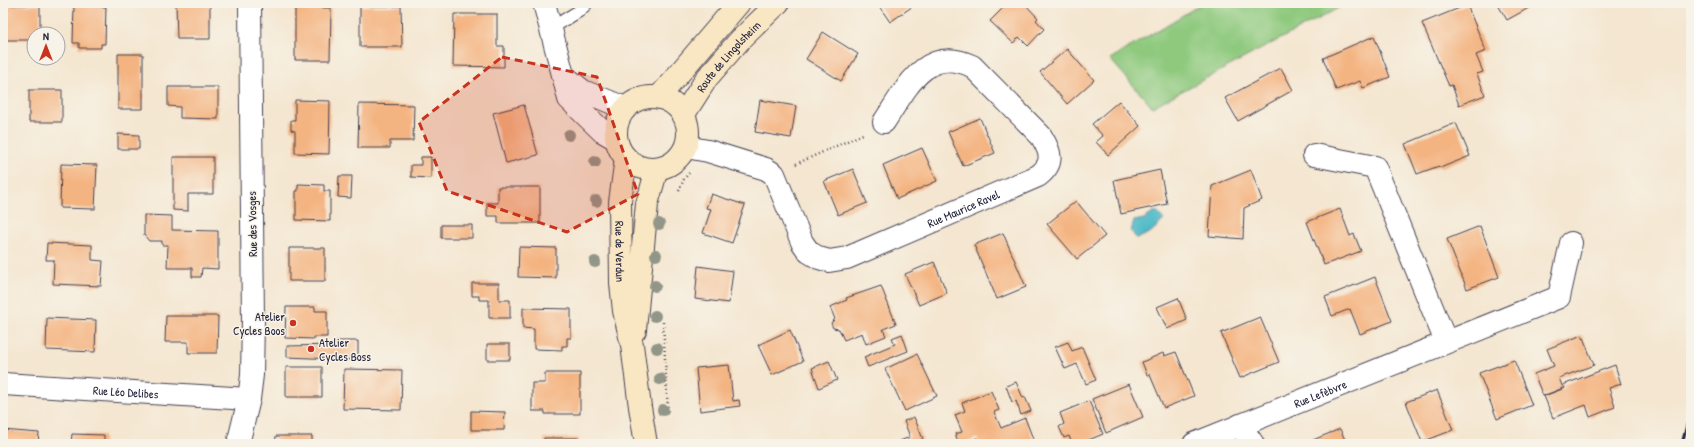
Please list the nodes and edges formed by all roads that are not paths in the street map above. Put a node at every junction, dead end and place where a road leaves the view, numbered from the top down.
1 (250, 3) edge
2 (544, 3) edge
3 (587, 3) edge
4 (739, 3) edge
5 (778, 3) edge
6 (550, 29) junction
7 (563, 75) junction
8 (659, 97) junction
9 (625, 108) junction
10 (684, 114) junction
11 (884, 122) road end
12 (616, 139) junction
13 (686, 147) junction
14 (1314, 155) dead end
15 (626, 158) junction
16 (657, 169) junction
17 (1571, 243) dead end
18 (1446, 342) junction
19 (632, 345) junction
20 (3, 384) edge
21 (249, 399) junction
22 (1240, 425) junction
23 (238, 444) edge
24 (646, 444) edge
25 (1194, 444) edge
26 (1253, 444) edge

1 - 21 street, Rue des Vosges
2 - 6 street
3 - 6 lane
4 - 8 main road
5 - 10 main road, Route de Lingolsheim
6 - 7 street
7 - 9 street
7 - 12 street
8 - 9 main road
8 - 10 main road
9 - 12 main road
10 - 13 main road
11 - 13 street, Rue Maurice Ravel
12 - 15 main road
13 - 16 main road
14 - 18 street
15 - 16 main road
15 - 19 main road, Rue de Verdun
16 - 19 main road, Rue de Verdun
17 - 18 street, Rue Lefèbvre
18 - 22 street, Rue Lefèbvre
19 - 24 main road, Rue de Verdun
20 - 21 street, Rue Léo Delibes
21 - 23 street, Rue des Vosges
22 - 25 street, Rue Lefèbvre
22 - 26 street

